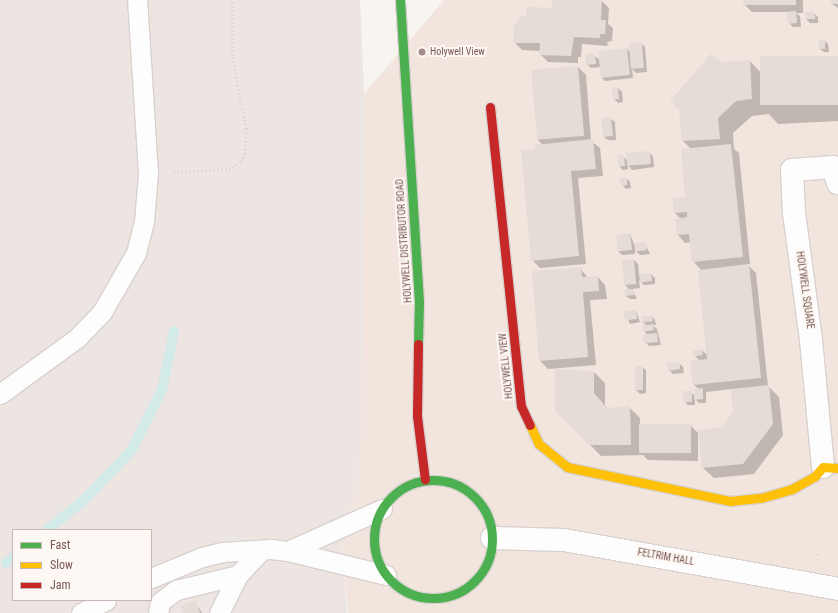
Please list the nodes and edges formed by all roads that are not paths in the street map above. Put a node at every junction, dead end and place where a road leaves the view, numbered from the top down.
1 (137, 0) edge
2 (400, 0) edge
3 (490, 107) dead end
4 (838, 182) edge
5 (2, 390) edge
6 (831, 468) edge
7 (425, 480) junction
8 (382, 509) junction
9 (492, 538) junction
10 (262, 549) junction
11 (288, 551) junction
12 (238, 575) junction
13 (386, 575) junction
14 (152, 578) edge
15 (838, 589) edge
16 (446, 596) junction
17 (104, 601) edge
18 (446, 608) dead end
19 (80, 613) edge
20 (158, 613) edge
21 (220, 613) edge

1 - 5 lane
2 - 7 street, HOLYWELL DISTRIBUTOR ROAD
3 - 6 street, HOLYWELL VIEW
4 - 6 street, HOLYWELL SQUARE
7 - 8 street
7 - 9 street
8 - 11 lane
8 - 13 street
9 - 15 street, FELTRIM HALL
9 - 16 street
10 - 11 lane
10 - 12 lane
10 - 14 lane
11 - 13 lane
12 - 20 lane
12 - 21 lane
13 - 16 street
16 - 18 street
17 - 19 lane

